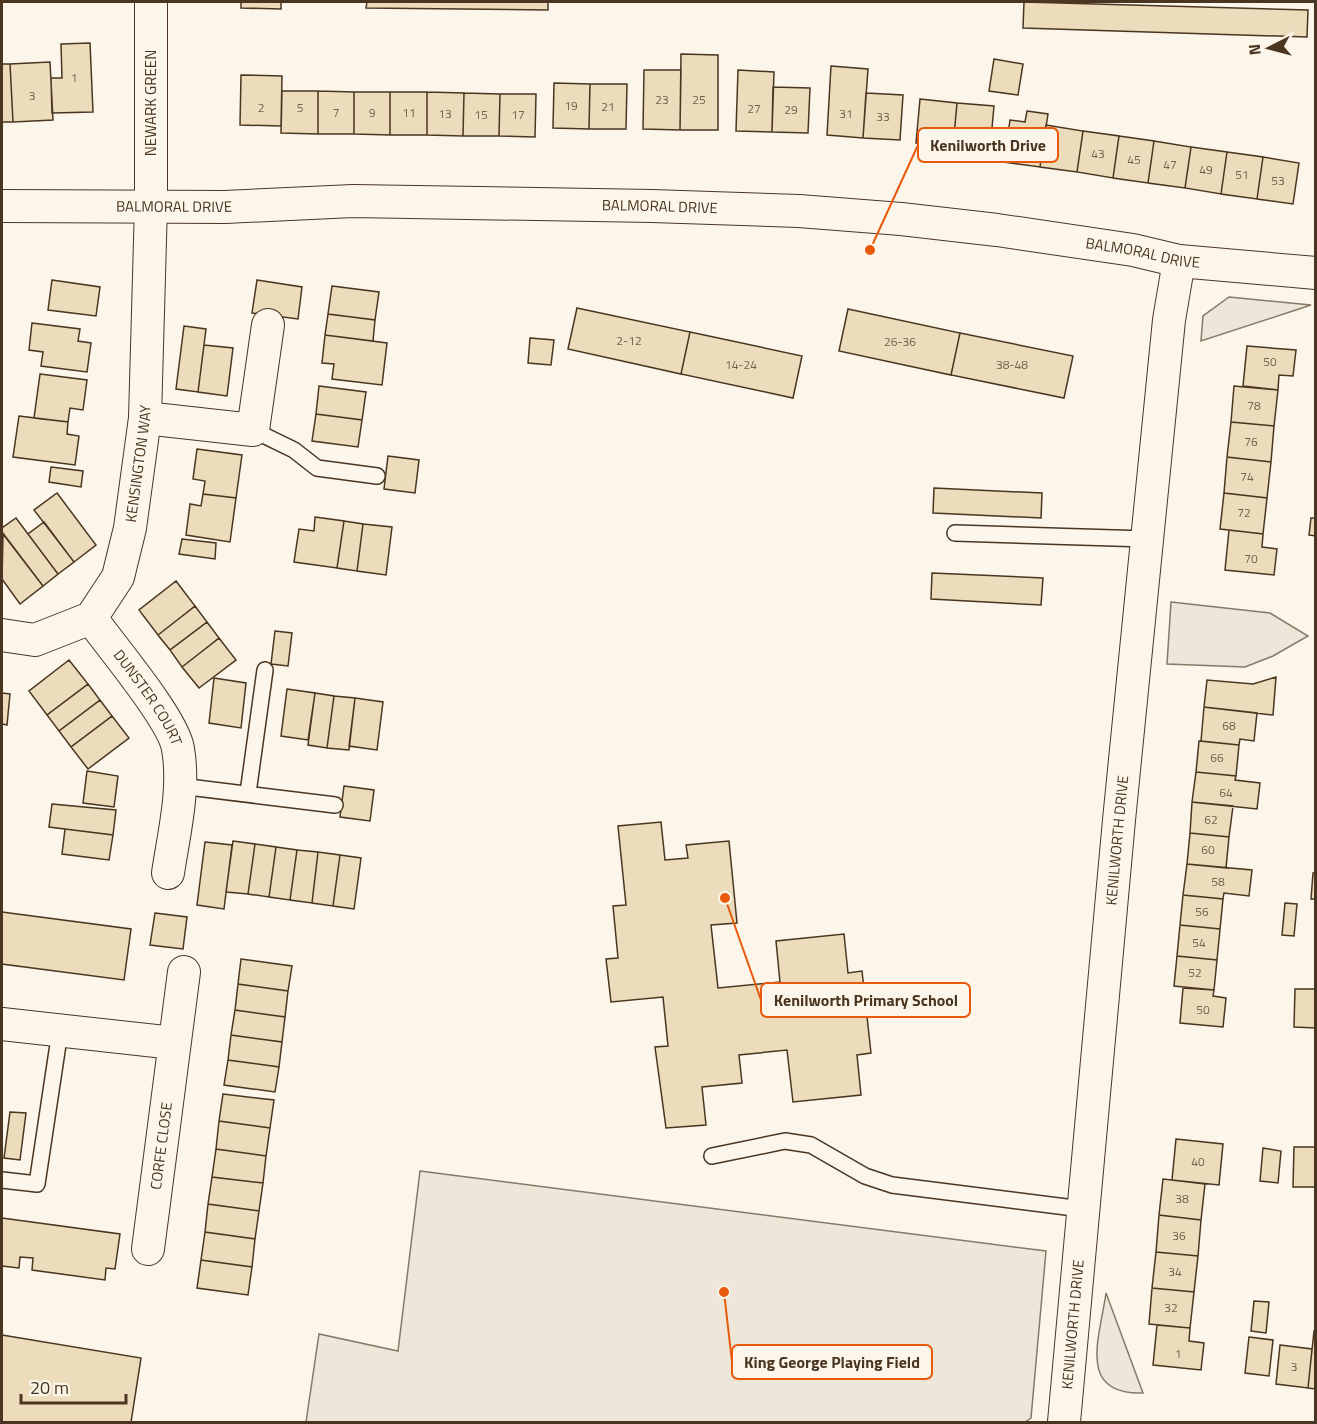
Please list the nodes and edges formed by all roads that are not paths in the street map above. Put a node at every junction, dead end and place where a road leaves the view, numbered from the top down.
1 (151, 2) edge
2 (2, 206) edge
3 (151, 206) junction
4 (1179, 261) junction
5 (1316, 273) edge
6 (268, 325) dead end
7 (145, 418) junction
8 (253, 430) junction
9 (377, 476) dead end
10 (955, 533) dead end
11 (1147, 539) junction
12 (91, 618) junction
13 (2, 635) edge
14 (265, 670) dead end
15 (180, 786) junction
16 (248, 793) junction
17 (334, 805) dead end
18 (168, 873) dead end
19 (184, 972) dead end
20 (2, 1024) edge
21 (60, 1031) junction
22 (174, 1043) junction
23 (712, 1156) dead end
24 (2, 1180) edge
25 (1082, 1209) junction
26 (148, 1249) dead end
27 (1064, 1422) edge

1 - 3 street, NEWARK GREEN
2 - 3 street, BALMORAL DRIVE
3 - 4 street, BALMORAL DRIVE
3 - 7 street, KENSINGTON WAY
4 - 5 street, BALMORAL DRIVE
4 - 11 street, KENILWORTH DRIVE
6 - 8 street
7 - 8 street
7 - 12 street, KENSINGTON WAY
8 - 9 lane
10 - 11 lane
11 - 25 street, KENILWORTH DRIVE
12 - 13 street
12 - 15 street, DUNSTER COURT
14 - 16 lane
15 - 16 lane
15 - 18 street, DUNSTER COURT
16 - 17 lane
19 - 22 street, CORFE CLOSE
20 - 21 street
21 - 22 street
21 - 24 lane
22 - 26 street, CORFE CLOSE
23 - 25 lane
25 - 27 street, KENILWORTH DRIVE

